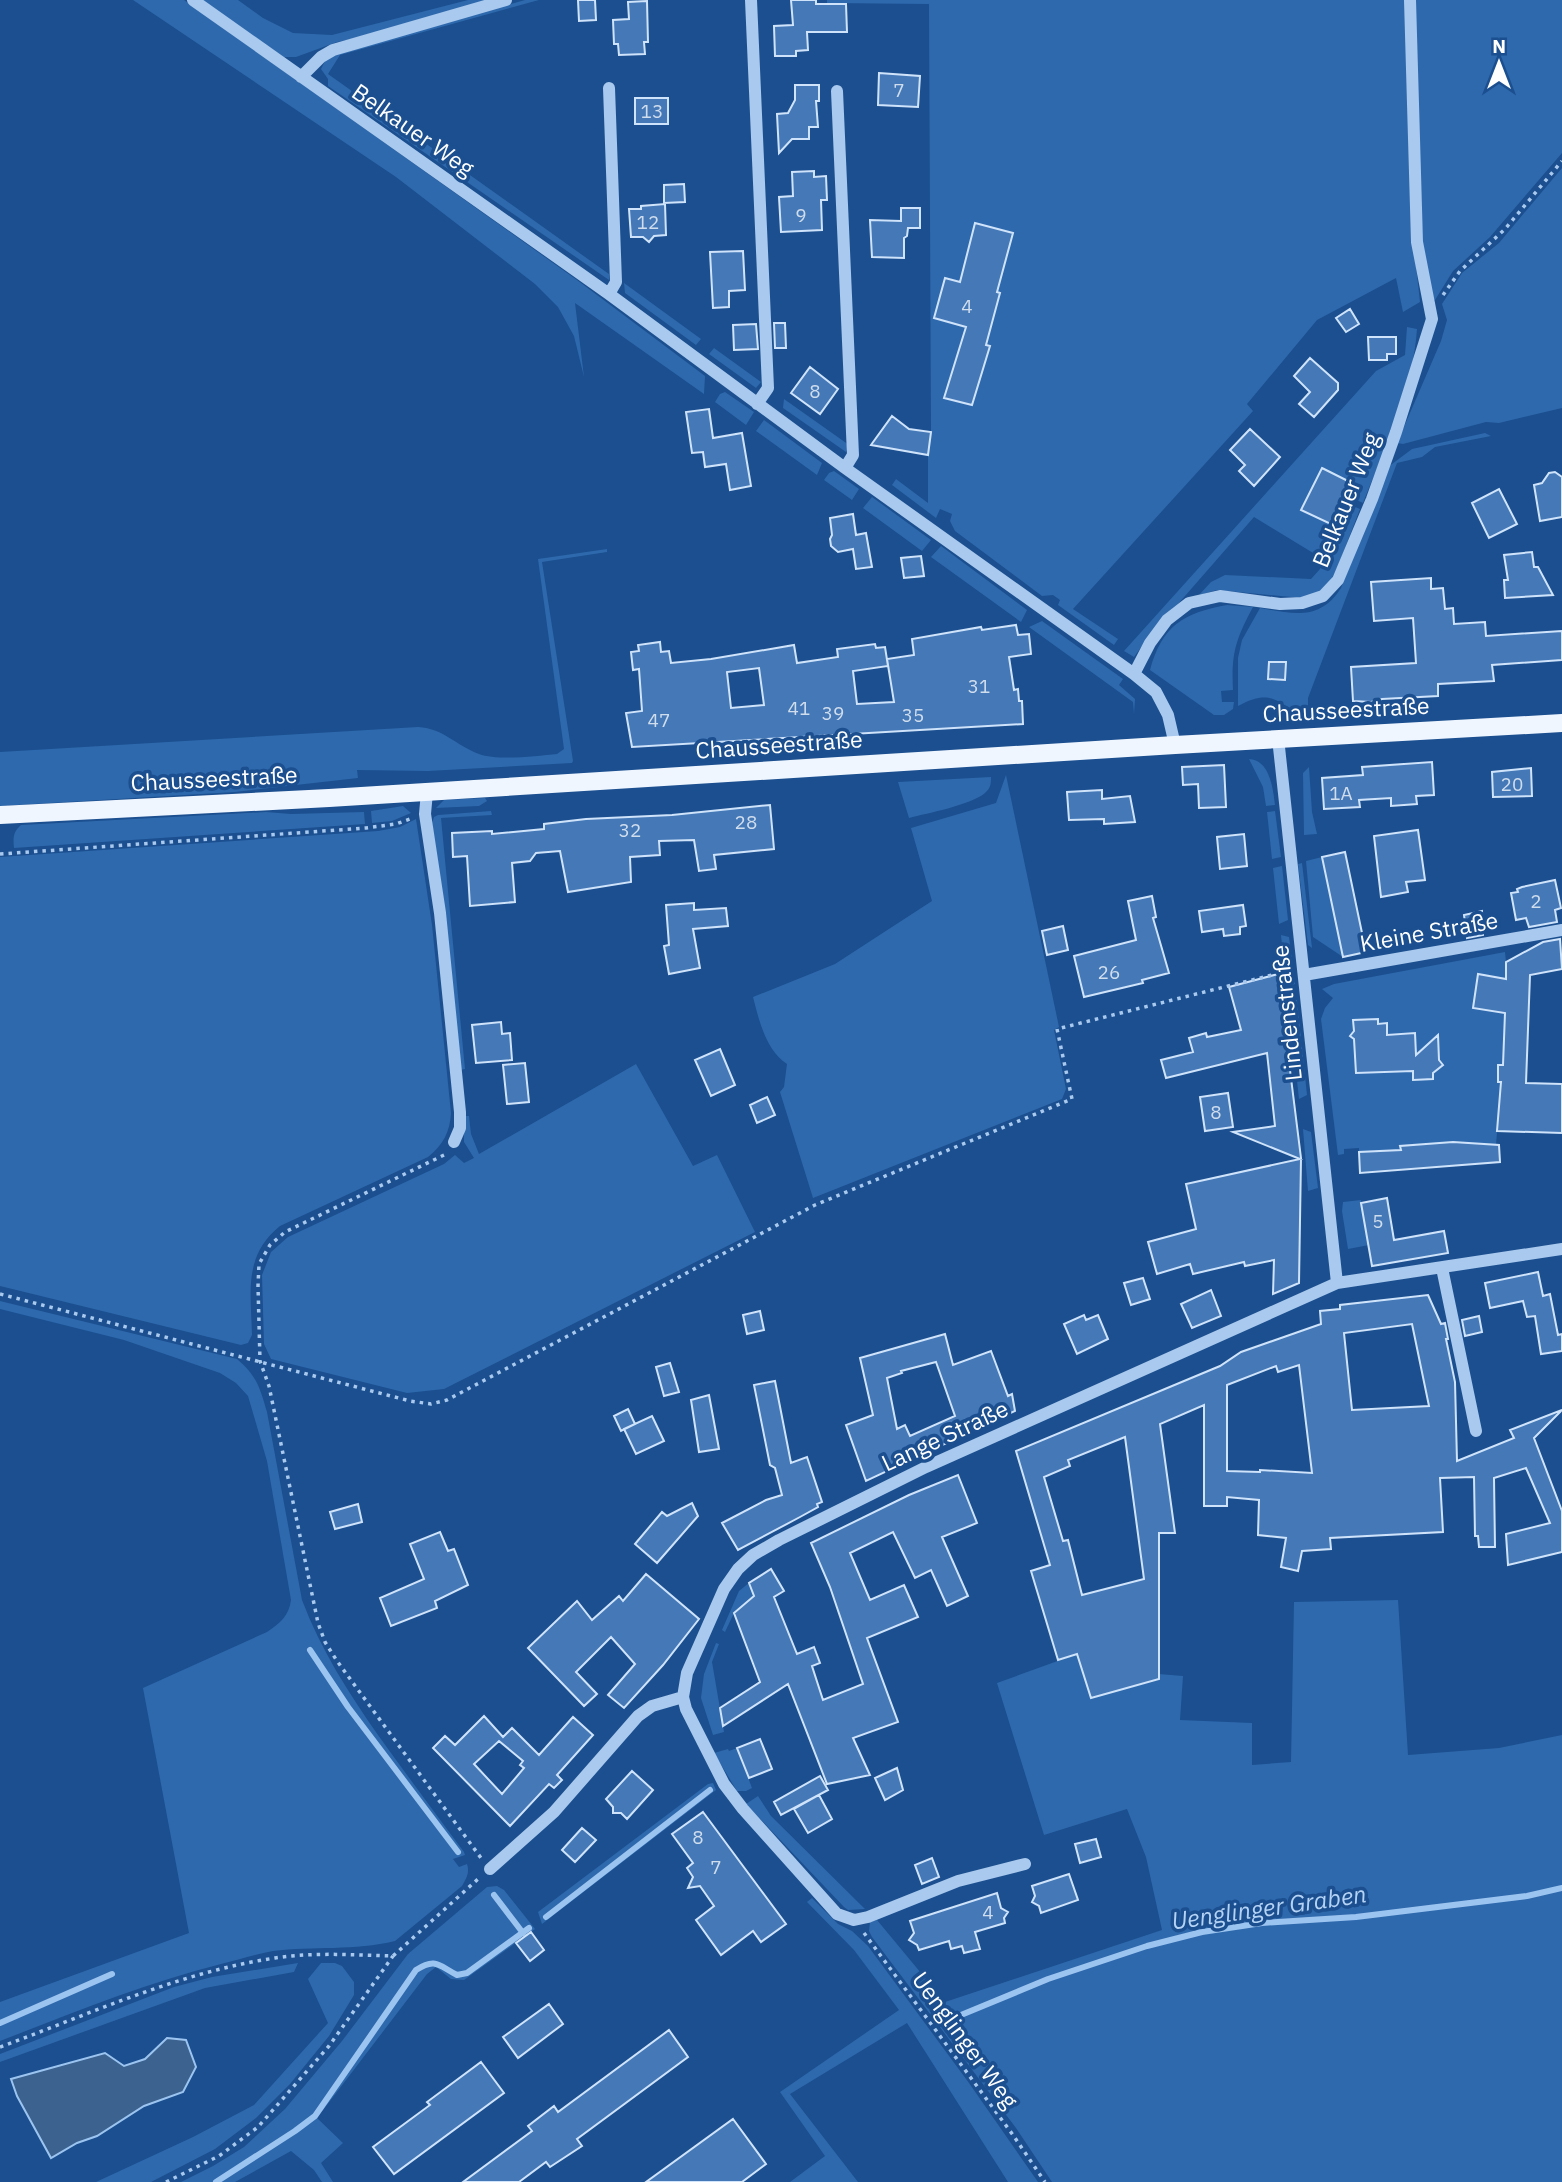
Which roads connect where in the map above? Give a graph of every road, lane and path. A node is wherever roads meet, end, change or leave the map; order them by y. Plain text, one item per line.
1 (193, 0) edge
2 (506, 0) edge
3 (1410, 0) edge
4 (751, 1) edge
5 (301, 77) junction
6 (609, 88) dead end
7 (837, 91) dead end
8 (1562, 161) edge
9 (609, 295) junction
10 (1432, 319) junction
11 (757, 404) junction
12 (845, 468) junction
13 (1134, 674) junction
14 (1562, 723) edge
15 (1278, 738) junction
16 (1175, 745) junction
17 (426, 792) junction
18 (425, 814) junction
19 (0, 815) edge
20 (0, 854) edge
21 (1562, 930) edge
22 (1303, 971) junction
23 (454, 1142) joint
24 (1562, 1249) edge
25 (1442, 1268) junction
26 (1338, 1283) junction
27 (0, 1294) edge
28 (260, 1361) junction
29 (1476, 1431) dead end
30 (683, 1697) junction
31 (1025, 1864) dead end
32 (489, 1869) junction
33 (855, 1920) junction
34 (393, 1956) junction
35 (0, 2047) edge
36 (166, 2182) edge
37 (1045, 2182) edge

1 - 5 street, Belkauer Weg
2 - 5 street
3 - 10 street
4 - 11 street
5 - 9 street, Belkauer Weg
6 - 9 street
7 - 12 street
8 - 10 path
9 - 11 street, Belkauer Weg
10 - 13 street, Belkauer Weg
11 - 12 street, Belkauer Weg
12 - 13 street, Belkauer Weg
13 - 16 street, Belkauer Weg
14 - 15 main road, Chausseestraße
15 - 16 main road, Chausseestraße
15 - 22 street, Lindenstraße
16 - 17 main road, Chausseestraße
17 - 18 street
17 - 19 main road, Chausseestraße
18 - 20 path
18 - 23 street
21 - 22 street, Kleine Straße
22 - 26 street, Lindenstraße
22 - 28 path
23 - 28 path
24 - 25 street, Lange Straße
25 - 26 street, Lange Straße
25 - 29 street
26 - 30 street, Lange Straße
27 - 28 path
28 - 32 path
30 - 32 street
30 - 33 street
31 - 33 street
32 - 34 path
33 - 37 path, Uenglinger Weg
34 - 35 path
34 - 36 path

